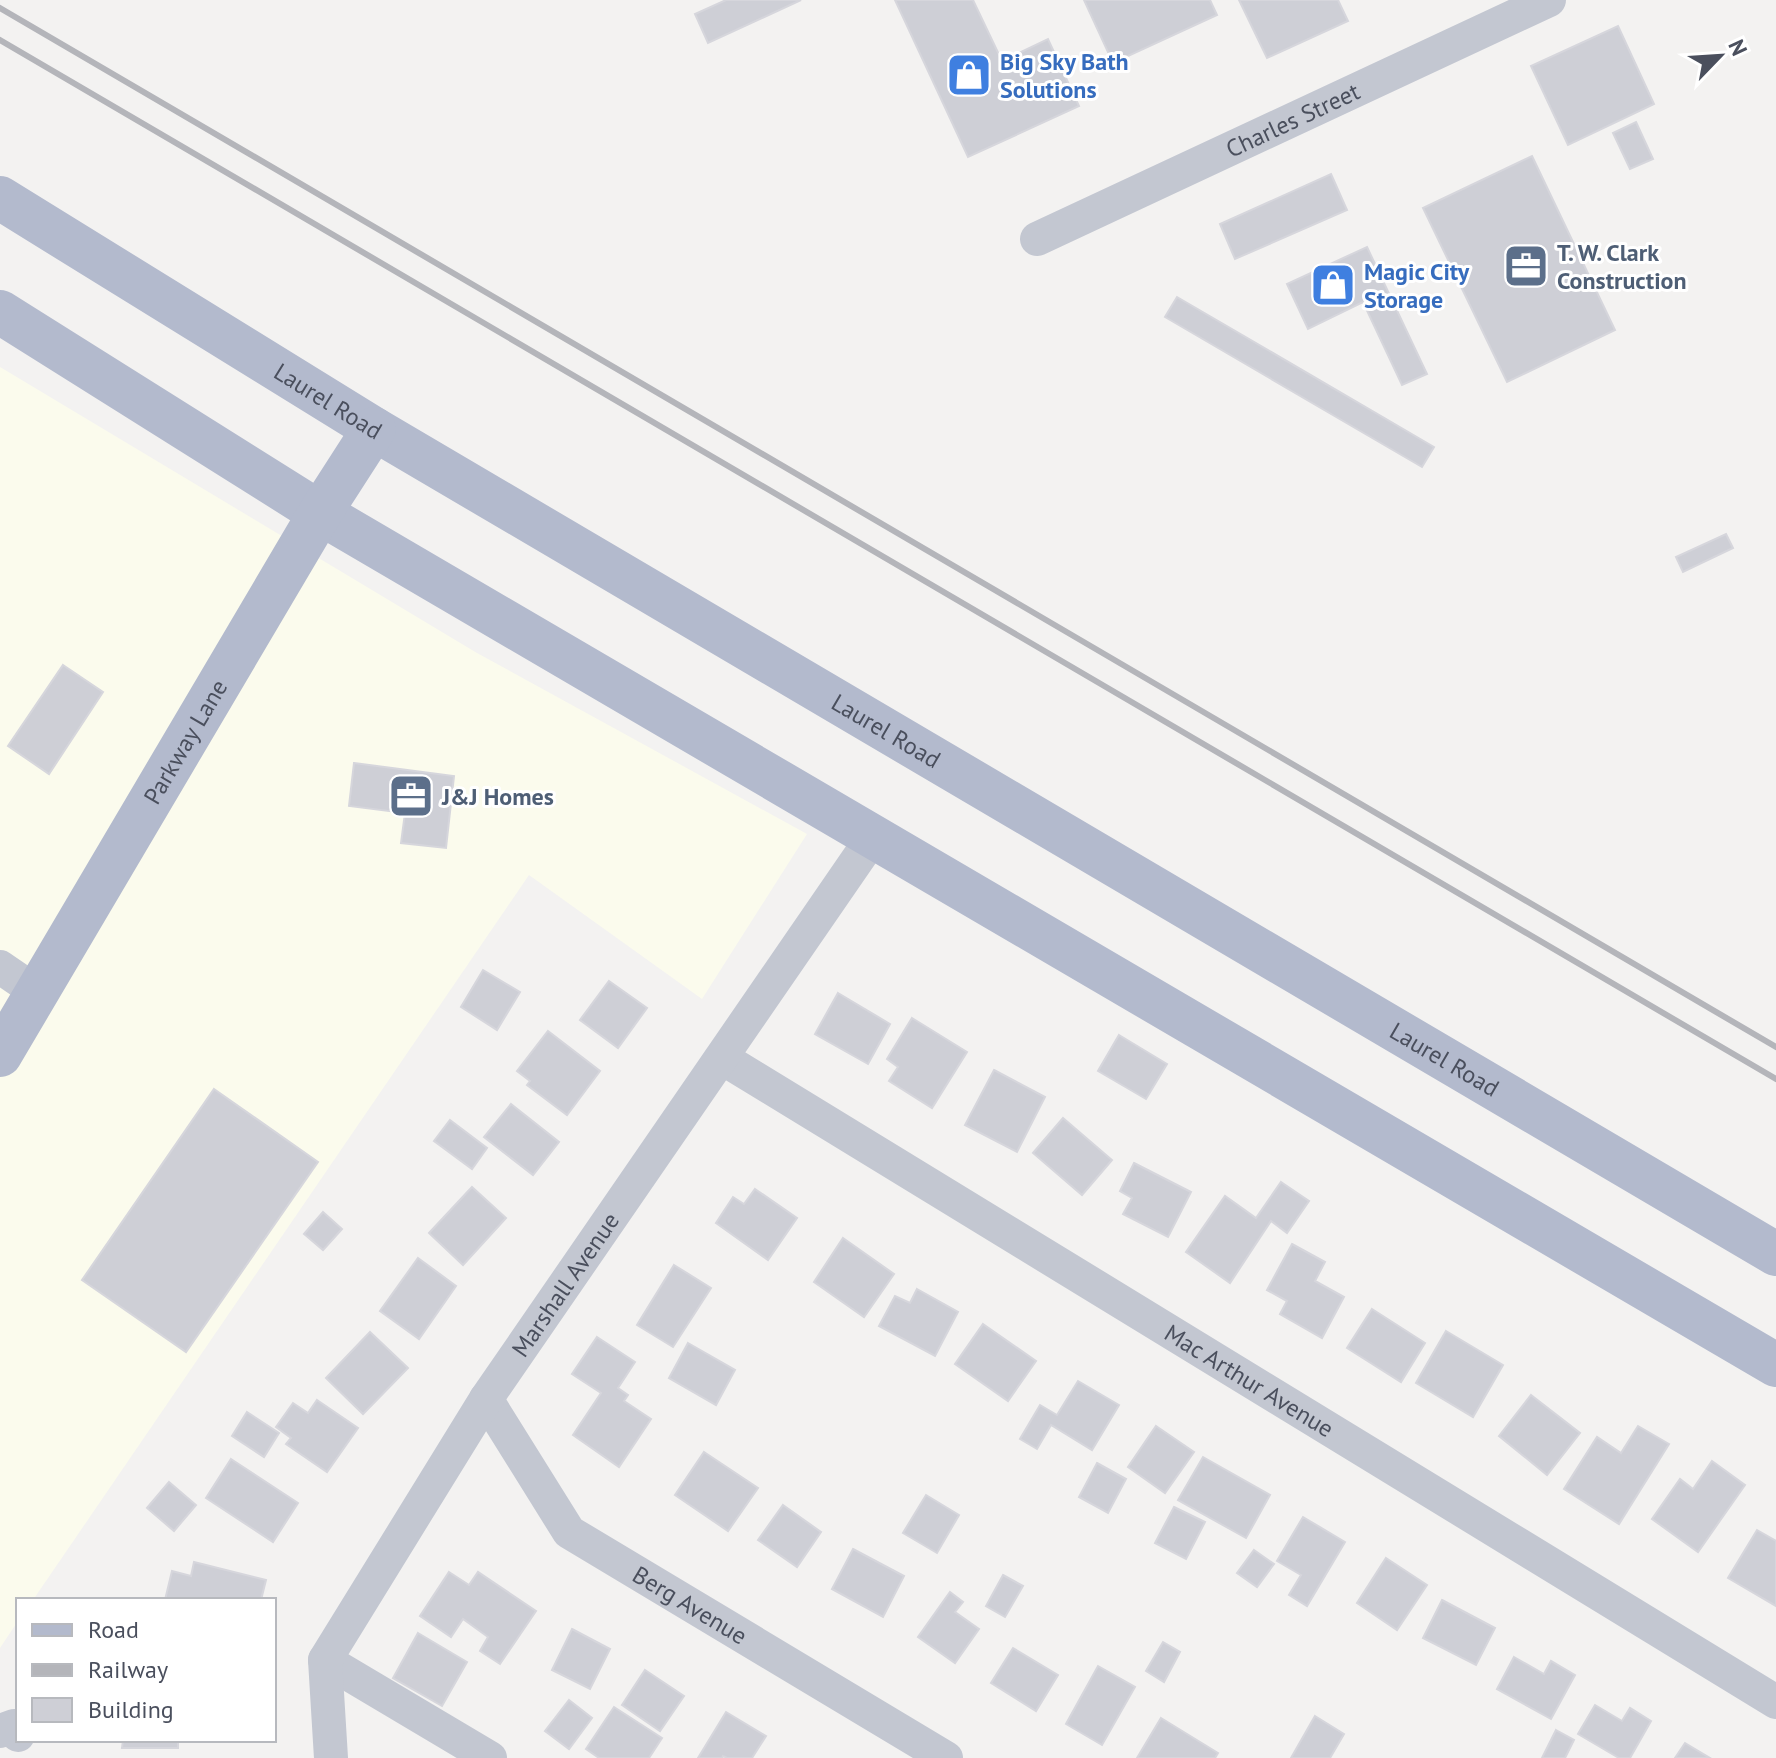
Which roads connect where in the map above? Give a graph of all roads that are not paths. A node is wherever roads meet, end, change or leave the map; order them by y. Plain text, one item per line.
1 (1549, 0) edge
2 (0, 198) edge
3 (1037, 239) dead end
4 (0, 312) edge
5 (374, 429) junction
6 (320, 513) junction
7 (873, 837) junction
8 (0, 967) edge
9 (38, 993) junction
10 (0, 1055) edge
11 (722, 1058) junction
12 (1776, 1254) edge
13 (1776, 1365) edge
14 (486, 1399) junction
15 (325, 1660) junction
16 (1776, 1702) edge
17 (0, 1731) edge
18 (16, 1731) edge
19 (331, 1758) edge
20 (490, 1758) edge
21 (946, 1758) edge

1 - 3 street, Charles Street
2 - 5 main road, Laurel Road
4 - 6 main road
5 - 6 main road, Parkway Lane
5 - 12 main road, Laurel Road
6 - 7 main road
6 - 9 main road, Parkway Lane
7 - 11 street, Marshall Avenue
7 - 13 main road
8 - 9 street
9 - 10 main road, Parkway Lane
11 - 14 street, Marshall Avenue
11 - 16 street, Mac Arthur Avenue
14 - 15 street, Marshall Avenue
14 - 21 street, Berg Avenue
15 - 19 street
15 - 20 street
17 - 18 street

